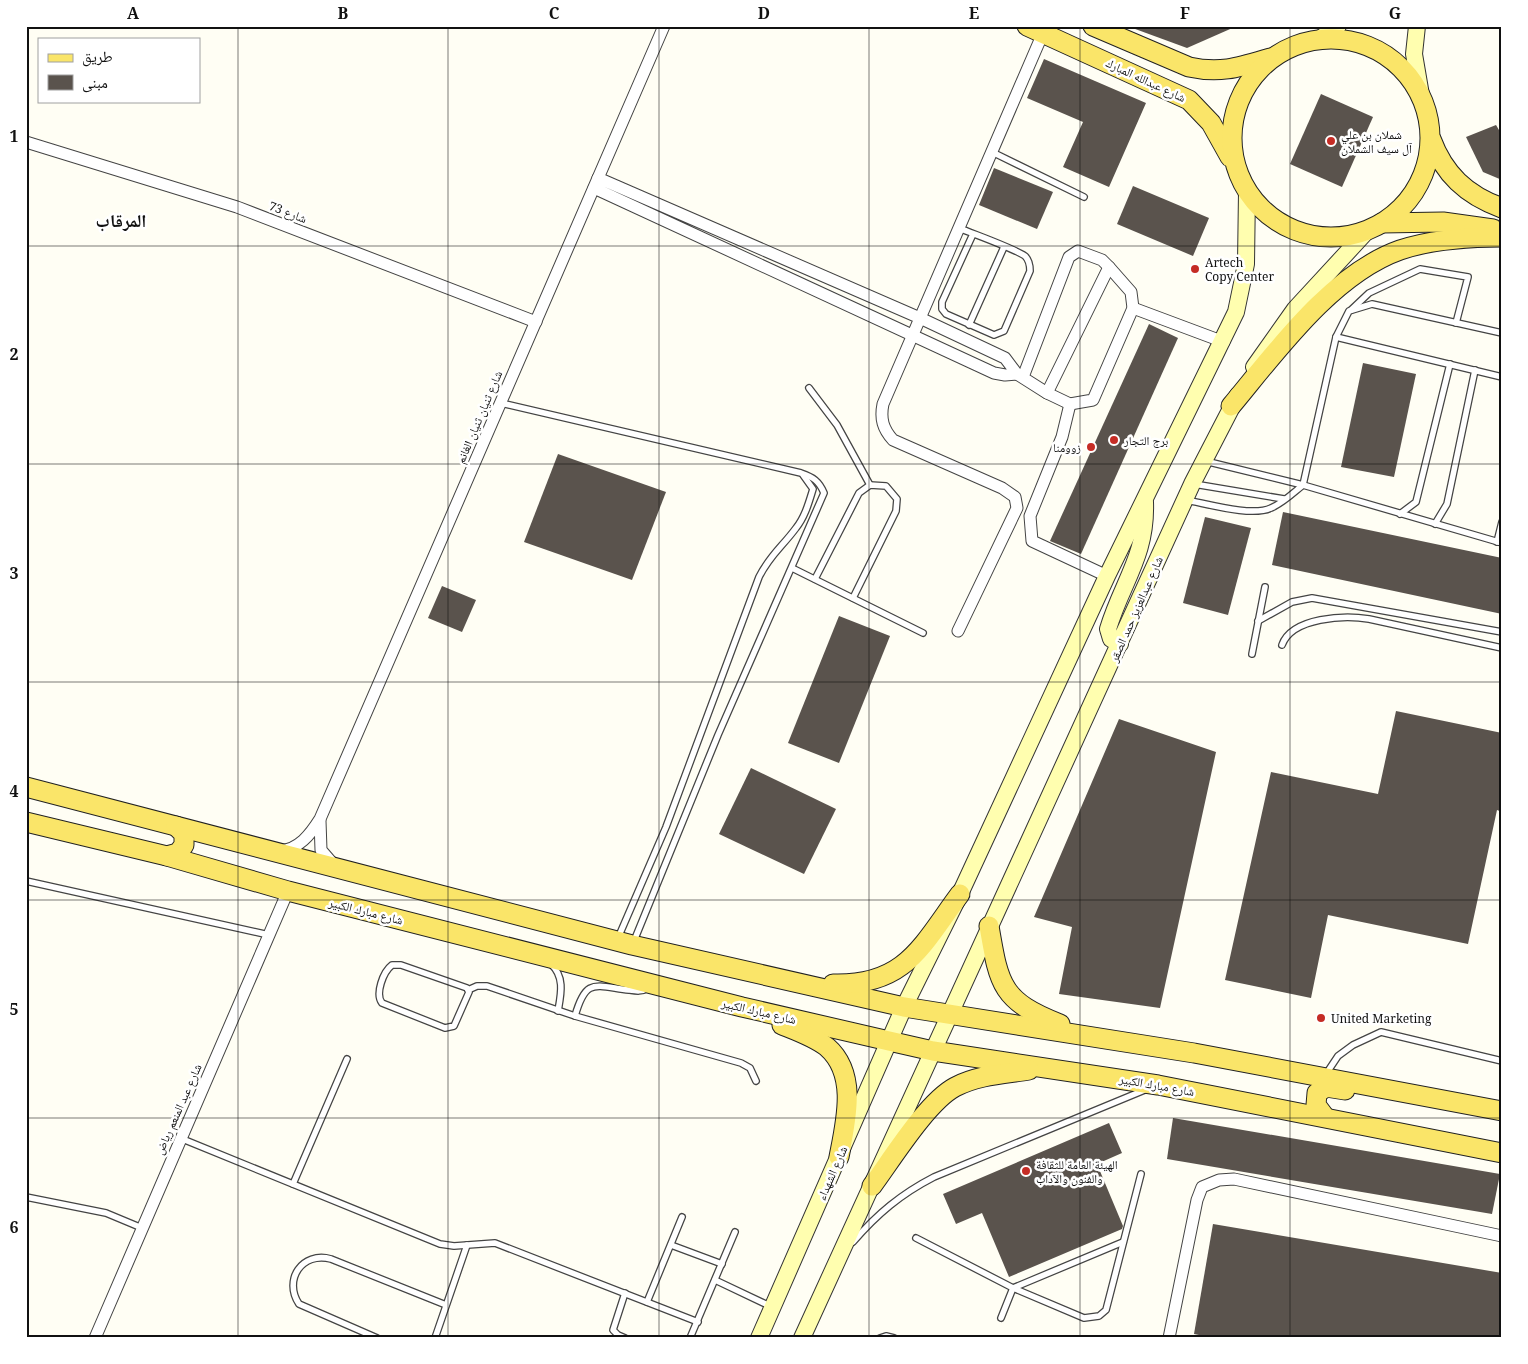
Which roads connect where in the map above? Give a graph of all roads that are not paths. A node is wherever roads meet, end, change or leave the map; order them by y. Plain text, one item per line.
1 (664, 26) edge
2 (1093, 26) edge
3 (1338, 26) edge
4 (1417, 26) edge
5 (1035, 30) edge
6 (1318, 40) junction
7 (1276, 56) junction
8 (1421, 94) junction
9 (1431, 138) junction
10 (26, 142) edge
11 (992, 152) junction
12 (1236, 167) junction
13 (596, 183) junction
14 (1247, 191) junction
15 (1084, 197) dead end
16 (1502, 208) edge
17 (1375, 227) junction
18 (959, 228) junction
19 (1502, 231) edge
20 (973, 234) junction
21 (1502, 237) edge
22 (1004, 248) junction
23 (1109, 267) junction
24 (1134, 308) junction
25 (1349, 311) junction
26 (920, 318) junction
27 (536, 322) junction
28 (1456, 323) junction
29 (969, 325) junction
30 (1502, 333) edge
31 (913, 335) junction
32 (1336, 337) junction
33 (1224, 342) junction
34 (1450, 364) junction
35 (1475, 370) junction
36 (1020, 375) junction
37 (1502, 377) edge
38 (809, 388) dead end
39 (1047, 393) junction
40 (500, 403) junction
41 (1070, 404) junction
42 (1231, 406) junction
43 (1204, 461) junction
44 (802, 473) junction
45 (1192, 484) junction
46 (870, 485) junction
47 (1303, 485) junction
48 (1145, 498) junction
49 (1284, 499) junction
50 (1185, 500) junction
51 (1400, 514) junction
52 (1502, 522) edge
53 (1435, 524) junction
54 (1499, 543) edge
55 (792, 568) junction
56 (1107, 576) junction
57 (815, 579) junction
58 (1264, 587) dead end
59 (853, 598) junction
60 (1258, 621) junction
61 (958, 631) dead end
62 (1502, 632) edge
63 (923, 633) dead end
64 (1120, 644) junction
65 (1282, 644) dead end
66 (1502, 648) edge
67 (1252, 654) dead end
68 (26, 787) edge
69 (320, 819) junction
70 (26, 822) edge
71 (176, 826) junction
72 (222, 837) junction
73 (275, 851) junction
74 (167, 856) junction
75 (336, 867) junction
76 (215, 870) junction
77 (26, 881) edge
78 (288, 891) junction
79 (960, 894) junction
80 (989, 926) junction
81 (269, 935) junction
82 (624, 943) junction
83 (536, 955) junction
84 (796, 982) junction
85 (652, 984) junction
86 (468, 990) junction
87 (742, 1007) junction
88 (904, 1007) junction
89 (558, 1010) junction
90 (576, 1016) junction
91 (949, 1016) junction
92 (1089, 1036) junction
93 (889, 1041) junction
94 (933, 1050) junction
95 (347, 1060) dead end
96 (1502, 1061) edge
97 (1045, 1067) junction
98 (1324, 1076) junction
99 (756, 1082) dead end
100 (1158, 1085) junction
101 (1440, 1100) junction
102 (1502, 1112) edge
103 (1325, 1117) junction
104 (180, 1138) junction
105 (1502, 1153) edge
106 (839, 1157) junction
107 (1141, 1174) dead end
108 (293, 1184) junction
109 (872, 1186) junction
110 (26, 1197) edge
111 (682, 1217) dead end
112 (142, 1228) junction
113 (735, 1232) dead end
114 (1502, 1236) edge
115 (916, 1238) dead end
116 (1124, 1242) junction
117 (467, 1245) junction
118 (671, 1245) junction
119 (837, 1261) junction
120 (722, 1264) junction
121 (715, 1280) junction
122 (1013, 1288) junction
123 (625, 1294) junction
124 (647, 1302) junction
125 (446, 1305) junction
126 (772, 1307) junction
127 (1001, 1318) dead end
128 (698, 1322) junction
129 (95, 1338) edge
130 (377, 1338) edge
131 (435, 1338) edge
132 (625, 1338) edge
133 (690, 1338) edge
134 (759, 1338) edge
135 (802, 1338) edge
136 (880, 1338) edge
137 (894, 1338) edge
138 (1169, 1338) edge

1 - 13 street, شارع ثنيان ثنيان الغانم
2 - 7 main road
3 - 6 main road
4 - 8 main road
5 - 11 street
5 - 12 main road, شارع عبدالله المبارك
6 - 7 main road
6 - 8 main road
7 - 12 main road
8 - 9 main road
9 - 16 main road
9 - 17 main road
10 - 27 street, شارع 73
11 - 15 lane
11 - 18 street
12 - 14 main road
13 - 26 street
13 - 27 street, شارع ثنيان ثنيان الغانم
13 - 31 street
14 - 17 main road
14 - 33 main road
17 - 19 main road
17 - 42 main road, شارع عبدالعزيز حمد الصقر
18 - 20 lane
18 - 26 street
20 - 22 lane
20 - 29 lane
21 - 42 main road
22 - 29 lane
22 - 29 lane
23 - 24 street
23 - 36 street
23 - 39 street
24 - 33 street
24 - 41 street
25 - 28 lane
25 - 28 lane
25 - 32 lane
26 - 31 street
26 - 36 street
27 - 40 street, شارع ثنيان ثنيان الغانم
28 - 30 lane
31 - 36 street
31 - 61 street
32 - 34 lane
32 - 47 lane
33 - 48 main road
34 - 35 lane
34 - 51 lane
35 - 37 lane
35 - 53 lane
36 - 39 street
38 - 46 lane
39 - 41 street
40 - 44 lane
40 - 69 street, شارع ثنيان ثنيان الغانم
41 - 56 street
42 - 43 main road, شارع عبدالعزيز حمد الصقر
43 - 45 main road, شارع عبدالعزيز حمد الصقر
43 - 47 lane
44 - 55 lane
44 - 82 lane
45 - 49 lane
45 - 50 main road, شارع عبدالعزيز حمد الصقر
46 - 57 lane
46 - 59 lane
47 - 49 lane
47 - 51 lane
48 - 56 main road
48 - 64 main road
49 - 50 lane
50 - 64 main road, شارع عبدالعزيز حمد الصقر
51 - 53 lane
52 - 54 lane
53 - 54 lane
55 - 57 lane
55 - 82 lane
56 - 79 main road
57 - 59 lane
58 - 60 lane
59 - 63 lane
60 - 62 lane
60 - 67 lane
64 - 80 main road, شارع عبدالعزيز حمد الصقر
65 - 66 lane
68 - 71 main road
69 - 73 street
69 - 75 street
70 - 74 main road, شارع مبارك الكبير
71 - 72 main road
71 - 74 main road
72 - 73 main road
72 - 76 main road
73 - 75 main road
74 - 76 main road, شارع مبارك الكبير
75 - 82 main road
76 - 78 main road, شارع مبارك الكبير
77 - 81 lane
78 - 81 street, شارع عبد المنعم رياض
78 - 83 main road, شارع مبارك الكبير
79 - 84 main road
79 - 88 main road
80 - 91 main road, شارع عبدالعزيز حمد الصقر
80 - 92 main road
81 - 104 street, شارع عبد المنعم رياض
82 - 84 main road
83 - 85 main road, شارع مبارك الكبير
83 - 89 lane
84 - 88 main road
85 - 87 main road, شارع مبارك الكبير
85 - 90 lane
86 - 86 lane
86 - 89 lane
87 - 93 main road, شارع مبارك الكبير
87 - 106 main road
88 - 91 main road
88 - 93 main road, شارع الشهداء
89 - 90 lane
90 - 99 lane
91 - 92 main road
91 - 94 main road
92 - 98 main road
93 - 94 main road, شارع مبارك الكبير
93 - 106 main road, شارع الشهداء
94 - 97 main road, شارع مبارك الكبير
94 - 109 main road
95 - 108 lane
96 - 98 lane
97 - 100 main road, شارع مبارك الكبير
97 - 109 main road
98 - 101 main road
100 - 103 main road, شارع مبارك الكبير
100 - 119 lane
101 - 102 main road
101 - 103 main road
103 - 105 main road, شارع مبارك الكبير
104 - 108 lane
104 - 112 street, شارع عبد المنعم رياض
106 - 126 main road, شارع الشهداء
107 - 116 lane
108 - 117 lane
109 - 119 main road
110 - 112 lane
111 - 118 lane
112 - 129 street, شارع عبد المنعم رياض
113 - 120 lane
114 - 138 street
115 - 122 lane
116 - 122 lane
116 - 122 lane
117 - 123 lane
117 - 125 lane
118 - 120 lane
118 - 124 lane
119 - 135 main road
120 - 121 lane
121 - 126 lane
121 - 128 lane
122 - 127 lane
123 - 124 lane
123 - 132 lane
124 - 128 lane
125 - 130 lane
125 - 131 lane
126 - 134 main road, شارع الشهداء
128 - 133 lane
136 - 137 lane

